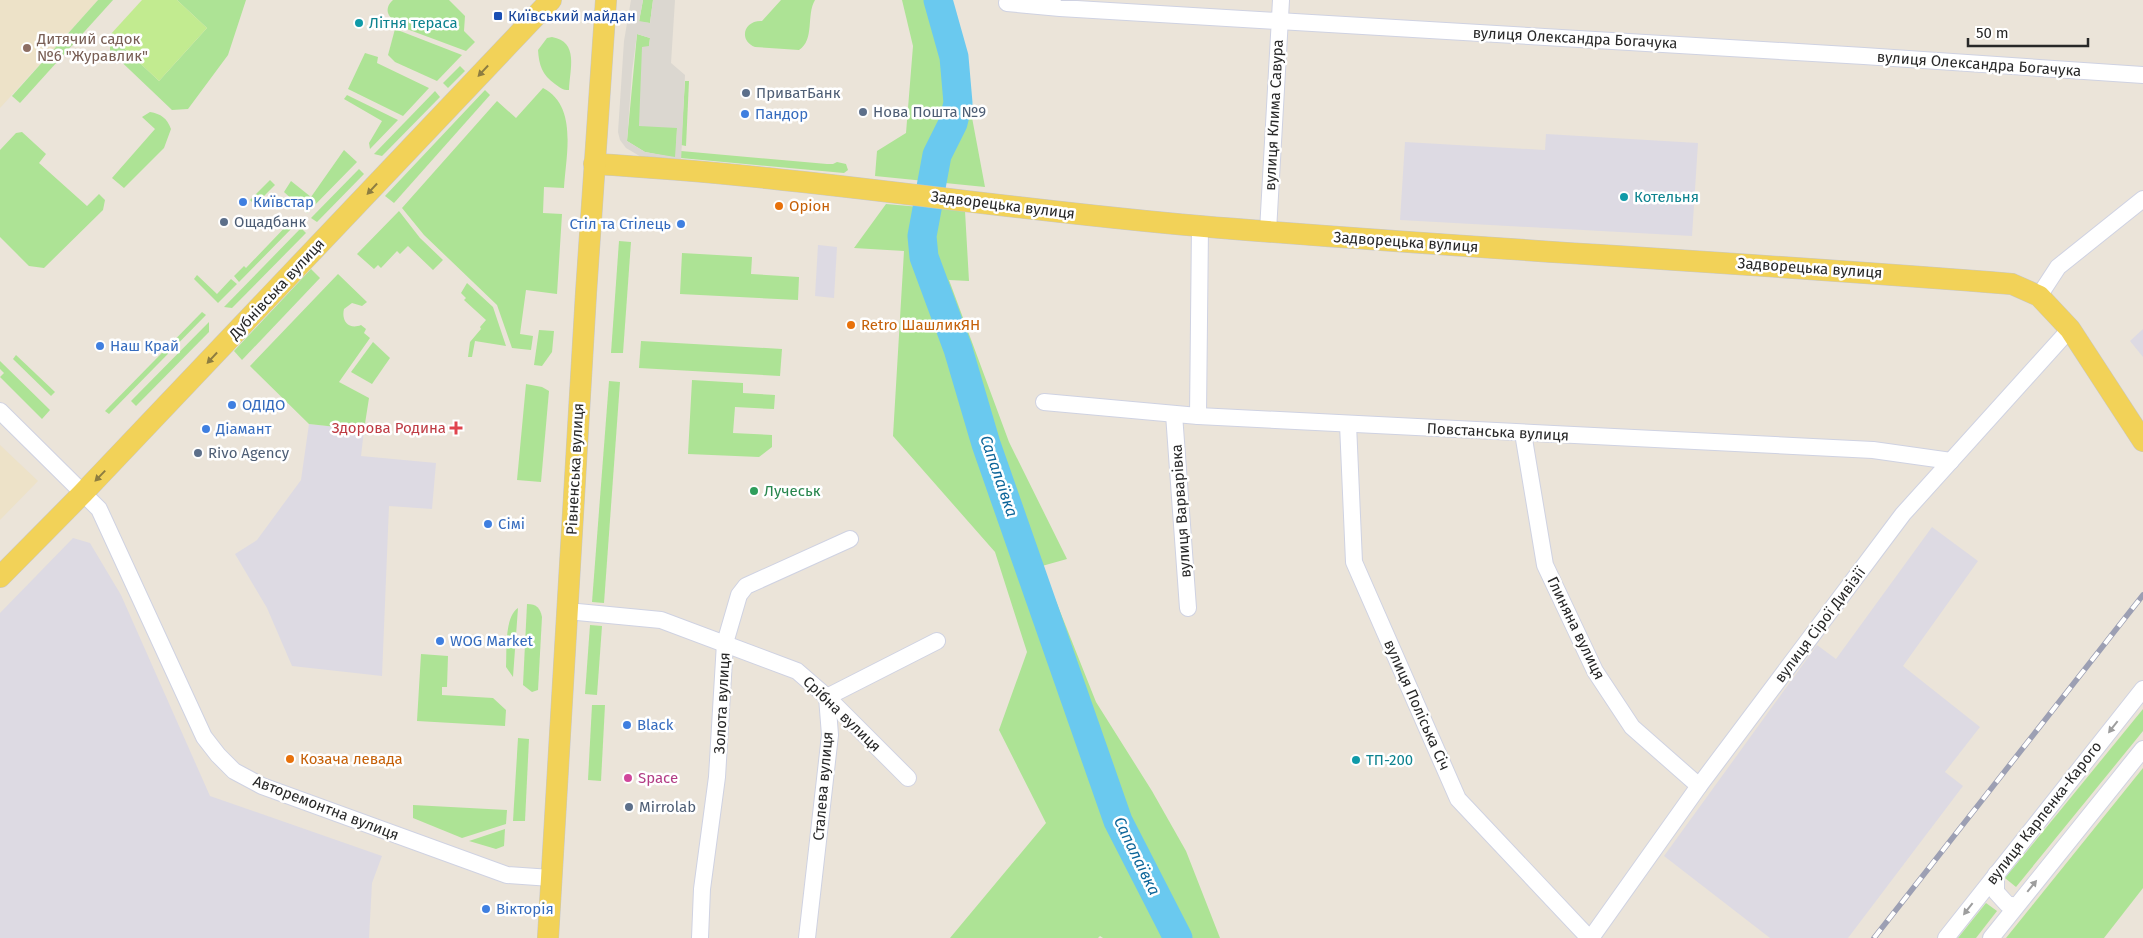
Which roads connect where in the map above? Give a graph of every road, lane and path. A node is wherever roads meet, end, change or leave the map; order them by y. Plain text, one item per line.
1 (552, 0) edge
2 (606, 0) edge
3 (1281, 0) edge
4 (1007, 3) dead end
5 (1280, 20) junction
6 (2143, 75) edge
7 (594, 164) junction
8 (2143, 199) edge
9 (1200, 226) junction
10 (1268, 231) junction
11 (2039, 296) junction
12 (2070, 329) junction
13 (1044, 402) dead end
14 (0, 411) edge
15 (1174, 414) junction
16 (1198, 416) junction
17 (1348, 424) junction
18 (1523, 433) junction
19 (2143, 441) edge
20 (1951, 461) junction
21 (83, 493) junction
22 (850, 539) dead end
23 (0, 577) edge
24 (1188, 608) dead end
25 (567, 611) junction
26 (937, 641) dead end
27 (725, 644) junction
28 (2143, 689) edge
29 (827, 697) junction
30 (2143, 749) edge
31 (908, 778) dead end
32 (1699, 786) junction
33 (1996, 874) junction
34 (551, 878) junction
35 (2016, 906) junction
36 (548, 938) edge
37 (700, 938) edge
38 (807, 938) edge
39 (1590, 938) edge
40 (1946, 938) edge
41 (1991, 938) edge

1 -> 21 main road, Дубнівська вулиця
2 - 7 main road, Рівненська вулиця
3 - 5 street, вулиця Клима Савура
4 - 5 street, вулиця Олександра Богачука
5 - 6 street, вулиця Олександра Богачука
5 - 10 street, вулиця Клима Савура
7 - 9 main road, Задворецька вулиця
7 - 25 main road, Рівненська вулиця
8 - 11 street
9 - 10 main road, Задворецька вулиця
9 - 16 street
10 - 11 main road, Задворецька вулиця
11 - 12 main road, Задворецька вулиця
12 - 19 main road, Задворецька вулиця
12 - 20 street, вулиця Сірої Дивізії
13 - 15 street, Повстанська вулиця
14 - 21 street, Авторемонтна вулиця
15 - 16 street, Повстанська вулиця
15 - 24 street, вулиця Варварівка
16 - 17 street, Повстанська вулиця
17 - 18 street, Повстанська вулиця
17 - 39 street, вулиця Поліська Січ
18 - 20 street, Повстанська вулиця
18 - 32 street, Глиняна вулиця
20 - 32 street, вулиця Сірої Дивізії
21 - 23 main road, Дубнівська вулиця
21 - 34 street, Авторемонтна вулиця
22 - 27 street, Золота вулиця
25 - 27 street, Срібна вулиця
25 - 34 main road, Рівненська вулиця
26 - 29 street
27 - 29 street, Срібна вулиця
27 - 37 street, Золота вулиця
28 -> 33 street, вулиця Карпенка-Карого
29 - 31 street, Срібна вулиця
29 - 38 street, Сталева вулиця
35 -> 30 street
32 - 39 street, вулиця Сірої Дивізії
33 - 35 street
33 -> 40 street, вулиця Карпенка-Карого
34 - 36 main road, Рівненська вулиця
35 - 41 street

